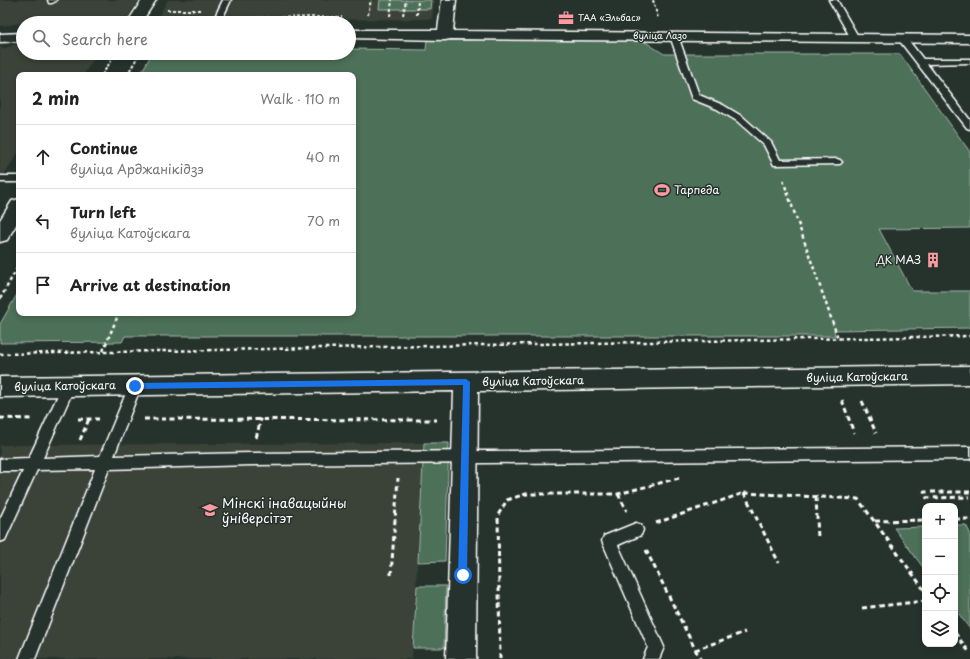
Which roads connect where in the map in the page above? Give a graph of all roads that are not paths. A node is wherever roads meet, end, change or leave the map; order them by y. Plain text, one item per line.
1 (227, 0) edge
2 (449, 0) edge
3 (832, 0) edge
4 (145, 5) edge
5 (138, 16) edge
6 (220, 16) edge
7 (356, 34) edge
8 (445, 36) junction
9 (674, 36) junction
10 (16, 38) edge
11 (855, 38) junction
12 (902, 38) junction
13 (970, 39) edge
14 (1, 40) edge
15 (970, 61) edge
16 (921, 62) junction
17 (970, 126) edge
18 (838, 162) dead end
19 (0, 179) edge
20 (16, 179) edge
21 (16, 210) edge
22 (0, 235) edge
23 (970, 375) edge
24 (466, 382) junction
25 (69, 386) junction
26 (135, 386) junction
27 (0, 387) edge
28 (970, 453) edge
29 (465, 457) junction
30 (104, 463) junction
31 (32, 465) junction
32 (0, 466) edge
33 (636, 530) road end
34 (0, 535) edge
35 (26, 659) edge
36 (461, 659) edge
37 (651, 659) edge

1 - 6 lane
2 - 8 street
3 - 11 lane
4 - 5 street
7 - 8 street, вуліца Лазо
8 - 9 street, вуліца Лазо
9 - 11 street, вуліца Лазо
9 - 18 lane
10 - 14 street
11 - 12 street, вуліца Лазо
12 - 13 street, вуліца Лазо
12 - 16 lane
15 - 16 lane
16 - 17 lane
19 - 20 lane
21 - 22 street
23 - 24 street, вуліца Катоўскага
24 - 26 street, вуліца Катоўскага
24 - 29 street
25 - 26 street, вуліца Катоўскага
25 - 27 street, вуліца Катоўскага
25 - 31 lane
26 - 30 lane
28 - 29 lane
29 - 30 lane
29 - 36 street
30 - 31 lane
30 - 35 lane
31 - 32 lane
31 - 34 lane
33 - 37 lane

